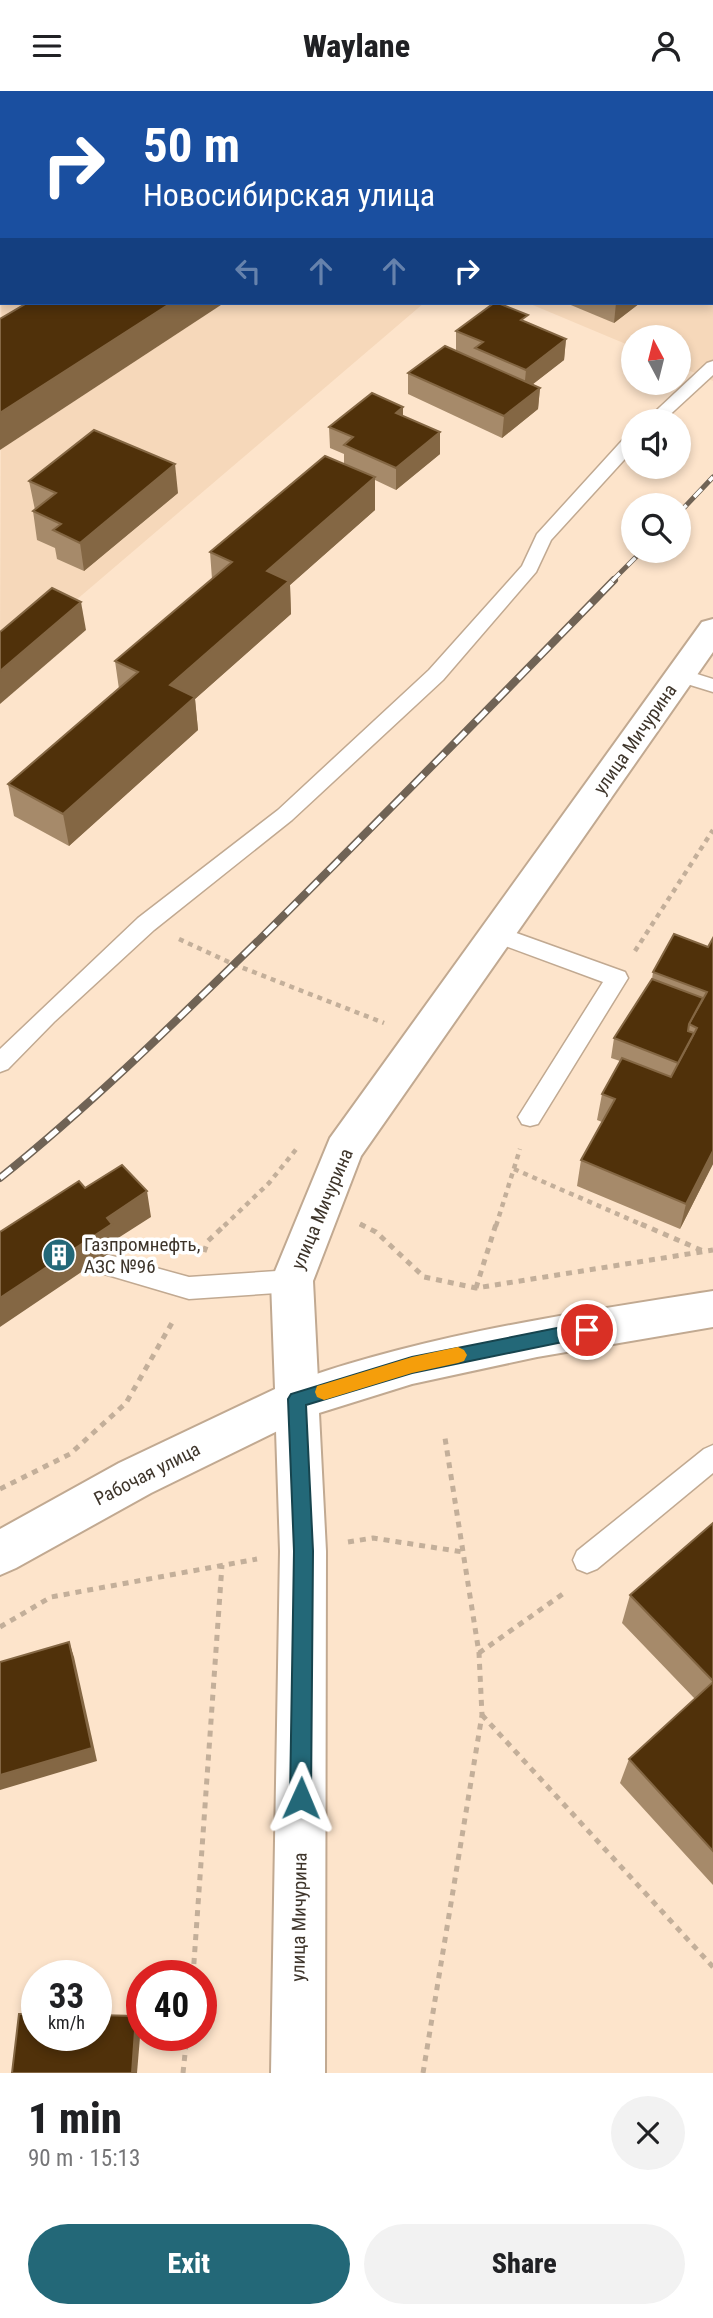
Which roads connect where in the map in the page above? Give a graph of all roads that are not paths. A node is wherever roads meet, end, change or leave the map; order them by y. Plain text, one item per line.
1 (713, 366) edge
2 (666, 409) edge
3 (621, 453) edge
4 (713, 629) edge
5 (697, 680) edge
6 (497, 934) junction
7 (0, 1063) edge
8 (530, 1117) road end
9 (42, 1265) edge
10 (292, 1281) junction
11 (713, 1309) edge
12 (297, 1399) junction
13 (713, 1457) edge
14 (0, 1553) edge
15 (587, 1560) road end
16 (298, 2073) edge

1 - 2 lane
3 - 7 lane
4 - 5 main road, улица Мичурина
5 - 6 main road, улица Мичурина
6 - 8 lane
6 - 10 main road, улица Мичурина
9 - 10 lane
10 - 12 main road, улица Мичурина
11 - 12 main road, Рабочая улица
12 - 14 main road, Рабочая улица
12 - 16 main road, улица Мичурина
13 - 15 lane

